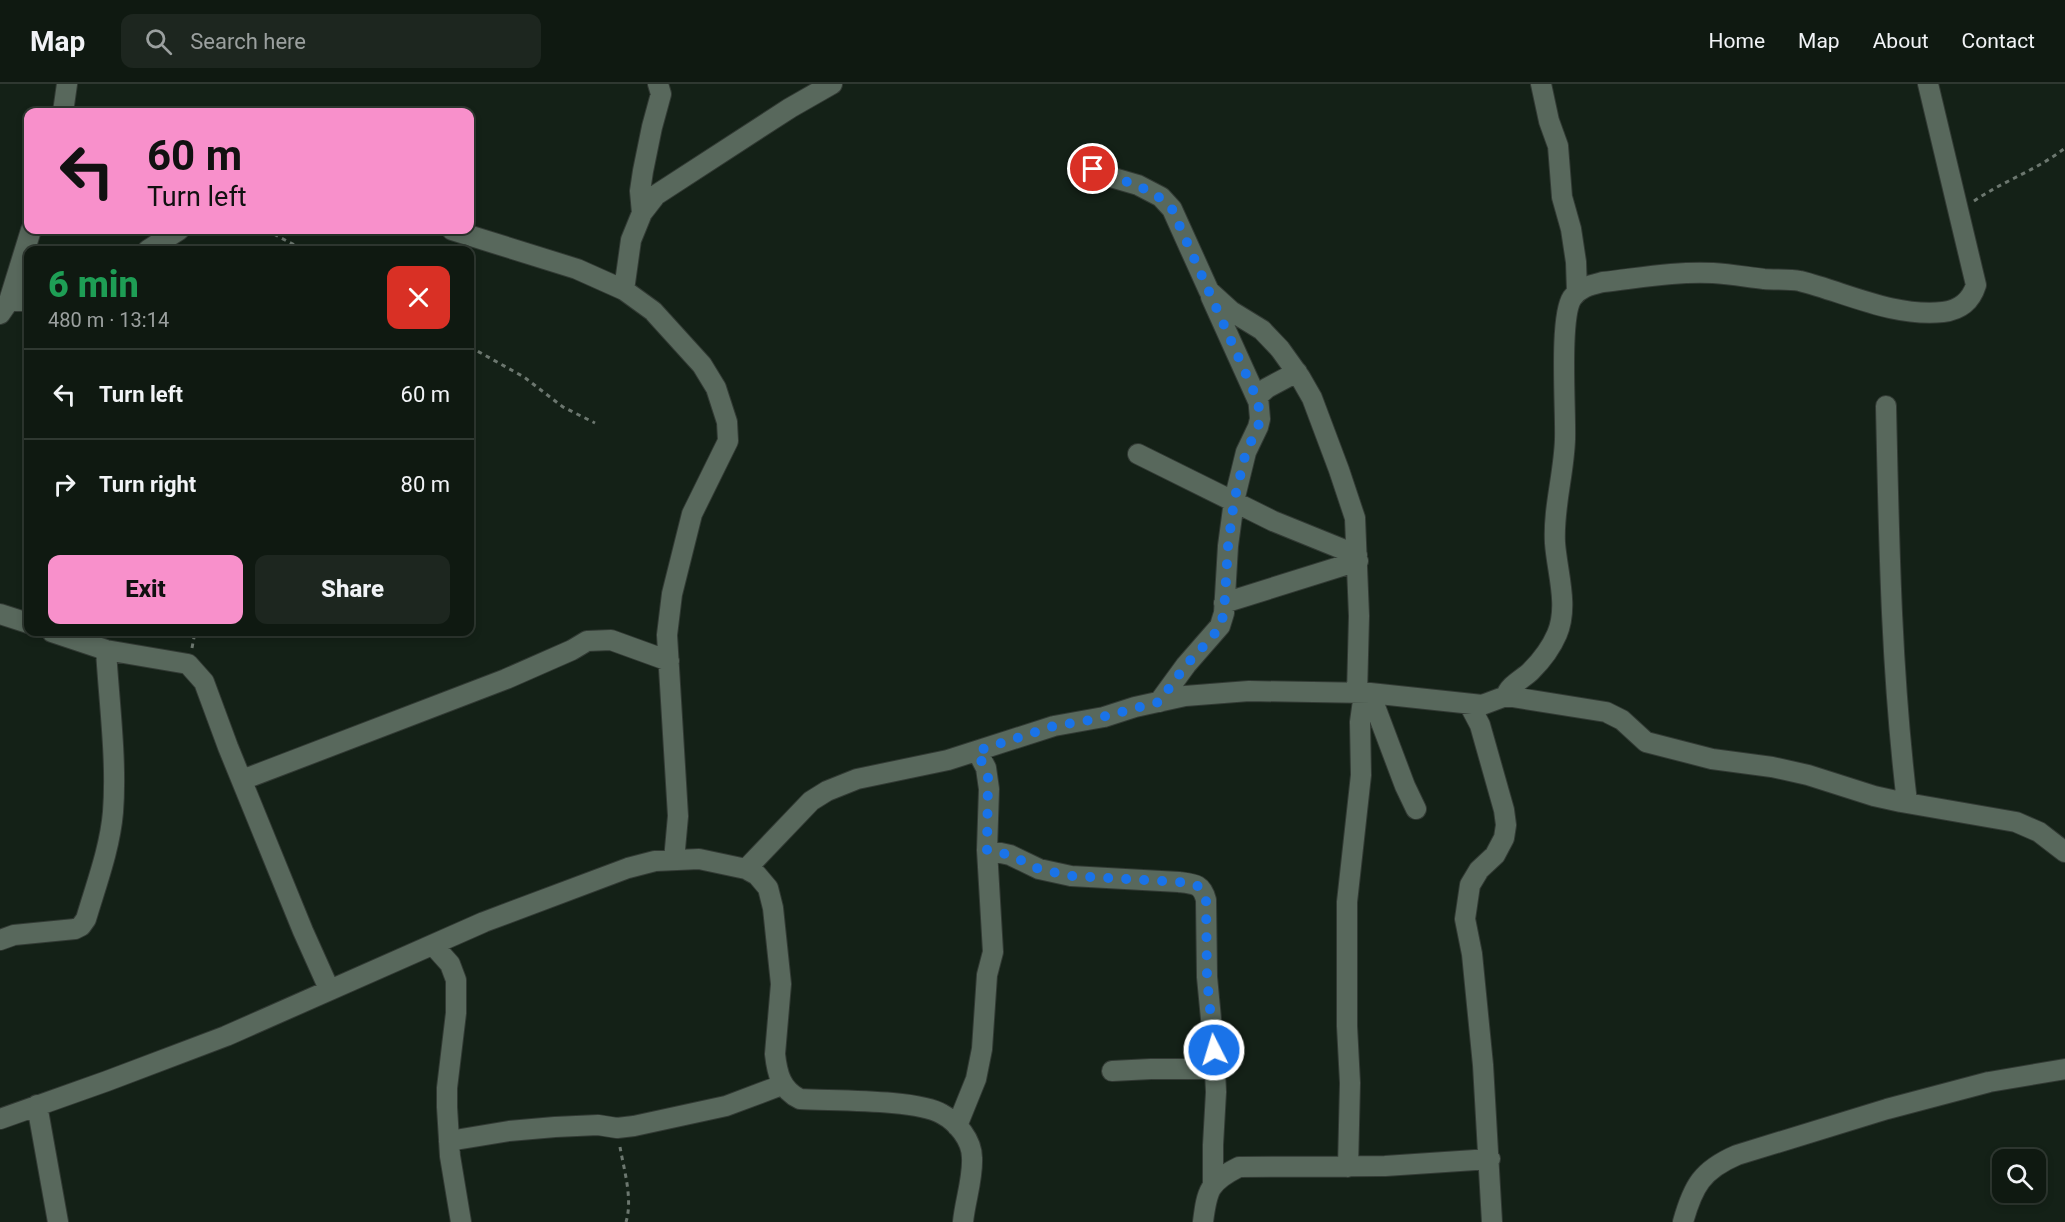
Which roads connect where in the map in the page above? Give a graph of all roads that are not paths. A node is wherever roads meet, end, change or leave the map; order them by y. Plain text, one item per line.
1 (67, 84) edge
2 (658, 84) edge
3 (832, 84) edge
4 (1541, 84) edge
5 (1928, 84) edge
6 (64, 108) edge
7 (1082, 160) dead end
8 (642, 213) junction
9 (173, 234) edge
10 (465, 234) edge
11 (153, 246) edge
12 (24, 250) edge
13 (624, 290) junction
14 (1209, 290) junction
15 (1577, 292) junction
16 (24, 302) edge
17 (4, 307) edge
18 (1297, 372) junction
19 (1258, 401) junction
20 (1886, 406) dead end
21 (1138, 454) dead end
22 (1234, 501) junction
23 (1358, 558) junction
24 (1224, 603) junction
25 (0, 614) edge
26 (24, 622) edge
27 (64, 636) edge
28 (106, 650) junction
29 (669, 661) junction
30 (1364, 693) junction
31 (1506, 696) junction
32 (1159, 702) junction
33 (1469, 704) junction
34 (977, 751) junction
35 (243, 780) junction
36 (1907, 802) junction
37 (1416, 809) dead end
38 (987, 850) junction
39 (2065, 852) edge
40 (674, 860) junction
41 (746, 869) junction
42 (0, 940) edge
43 (434, 945) junction
44 (329, 989) junction
45 (1215, 1069) junction
46 (2065, 1069) edge
47 (1112, 1071) dead end
48 (782, 1085) junction
49 (37, 1105) junction
50 (0, 1119) edge
51 (957, 1125) junction
52 (449, 1142) junction
53 (1490, 1159) junction
54 (1348, 1167) junction
55 (1214, 1185) junction
56 (58, 1222) edge
57 (460, 1222) edge
58 (963, 1222) edge
59 (1203, 1222) edge
60 (1492, 1222) edge
61 (1683, 1222) edge

1 - 6 street
2 - 8 street
3 - 8 street
4 - 15 street
5 - 15 street
7 - 14 street
8 - 13 street
9 - 11 street
10 - 13 street
12 - 17 street
13 - 29 street
14 - 18 street
14 - 19 street
15 - 31 street
16 - 17 street
18 - 19 street
18 - 23 street
19 - 22 street
20 - 36 street
21 - 22 street
22 - 23 street
22 - 24 street
23 - 24 street
23 - 30 street
24 - 32 street
25 - 26 street
27 - 28 street
28 - 35 street
28 - 42 street
29 - 35 street
29 - 40 street
30 - 32 street
30 - 33 street
30 - 37 street
30 - 54 street
31 - 33 street
31 - 36 street
32 - 34 street
33 - 53 street
34 - 38 street
34 - 41 street
35 - 44 street
36 - 39 street
38 - 45 street
38 - 51 street
40 - 41 street
40 - 43 street
41 - 48 street
43 - 44 street
43 - 52 street
44 - 49 street
45 - 47 street
45 - 55 street
46 - 61 street
48 - 51 street
48 - 52 street
49 - 50 street
49 - 56 street
51 - 58 street
52 - 57 street
53 - 54 street
53 - 60 street
54 - 55 street
55 - 59 street

